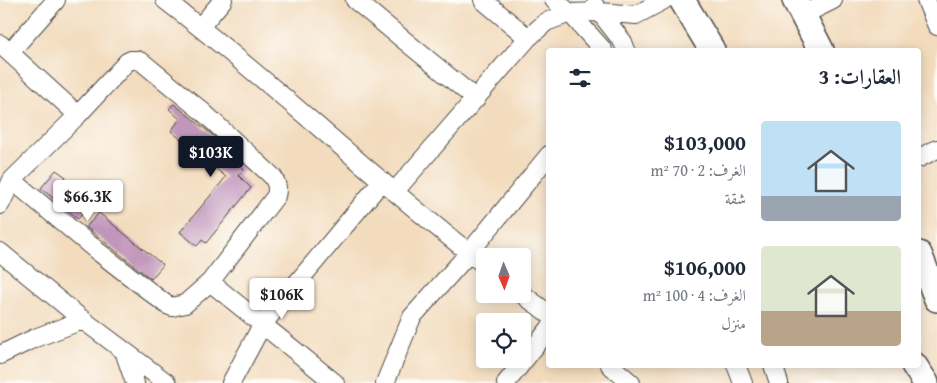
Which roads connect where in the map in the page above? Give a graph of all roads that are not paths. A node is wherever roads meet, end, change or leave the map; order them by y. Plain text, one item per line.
1 (56, 0) edge
2 (165, 0) edge
3 (223, 0) edge
4 (355, 0) edge
5 (483, 0) edge
6 (554, 0) edge
7 (664, 0) edge
8 (682, 0) edge
9 (833, 0) edge
10 (926, 0) edge
11 (595, 6) edge
12 (638, 7) edge
13 (799, 8) edge
14 (570, 13) junction
15 (937, 26) edge
16 (200, 27) junction
17 (528, 38) junction
18 (623, 47) edge
19 (5, 48) edge
20 (601, 48) edge
21 (711, 48) edge
22 (820, 48) edge
23 (476, 99) junction
24 (78, 115) junction
25 (937, 149) edge
26 (921, 157) edge
27 (546, 159) edge
28 (12, 180) junction
29 (388, 186) junction
30 (0, 205) edge
31 (0, 252) edge
32 (469, 253) junction
33 (476, 258) edge
34 (921, 259) edge
35 (210, 282) junction
36 (937, 299) edge
37 (531, 301) edge
38 (546, 312) edge
39 (83, 320) junction
40 (262, 325) junction
41 (546, 333) edge
42 (124, 351) junction
43 (0, 355) edge
44 (614, 368) edge
45 (737, 368) edge
46 (774, 368) edge
47 (916, 368) edge
48 (135, 383) edge
49 (167, 383) edge
50 (231, 383) edge
51 (335, 383) edge
52 (385, 383) edge
53 (506, 383) edge
54 (631, 383) edge
55 (743, 383) edge
56 (779, 383) edge
57 (926, 383) edge

1 - 19 street
2 - 16 street
3 - 16 street
4 - 23 street
5 - 17 street
6 - 14 street
7 - 12 street
8 - 21 main road
9 - 13 street
10 - 15 street
11 - 12 street
11 - 14 street
11 - 18 street
12 - 18 street
13 - 22 main road
14 - 17 street
14 - 20 street
16 - 29 street
17 - 23 street
19 - 24 street
23 - 29 street
24 - 28 street
24 - 35 street
25 - 26 street
27 - 32 street
28 - 30 street
28 - 35 street
29 - 32 street
29 - 40 street
31 - 39 street
32 - 33 street
32 - 52 street
34 - 36 main road
35 - 40 street
37 - 38 street
39 - 42 street
39 - 43 street
40 - 50 street
40 - 51 street
41 - 53 street
42 - 48 street
42 - 49 street
44 - 54 street
45 - 55 street
46 - 56 street
47 - 57 main road

